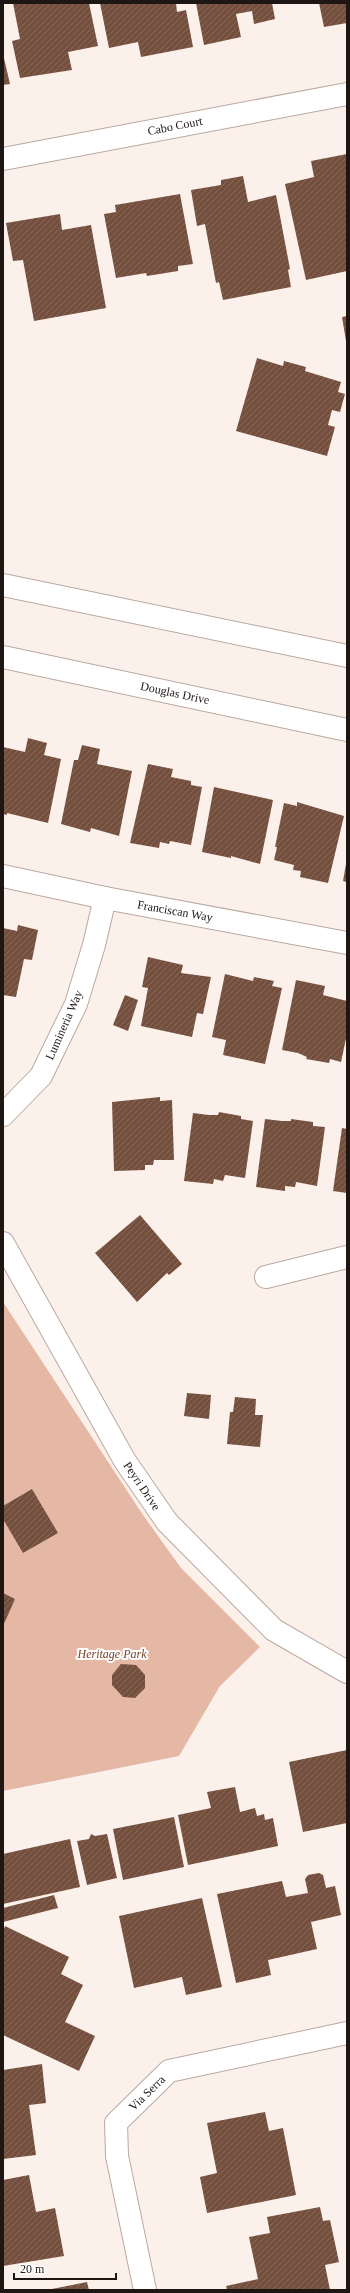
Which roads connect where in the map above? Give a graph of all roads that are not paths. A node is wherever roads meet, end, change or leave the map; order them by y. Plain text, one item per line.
1 (347, 94) edge
2 (3, 159) edge
3 (3, 585) edge
4 (347, 656) edge
5 (3, 657) edge
6 (347, 730) edge
7 (3, 876) edge
8 (105, 898) junction
9 (347, 942) edge
10 (3, 1115) edge
11 (3, 1243) edge
12 (347, 1257) edge
13 (266, 1277) dead end
14 (347, 1672) edge
15 (347, 2033) edge
16 (146, 2290) edge

1 - 2 street, Cabo Court
3 - 4 street
5 - 6 street, Douglas Drive
7 - 8 street, Franciscan Way
8 - 9 street, Franciscan Way
8 - 10 street, Lumineria Way
11 - 14 street, Peyri Drive
12 - 13 street
15 - 16 street, Via Serra

